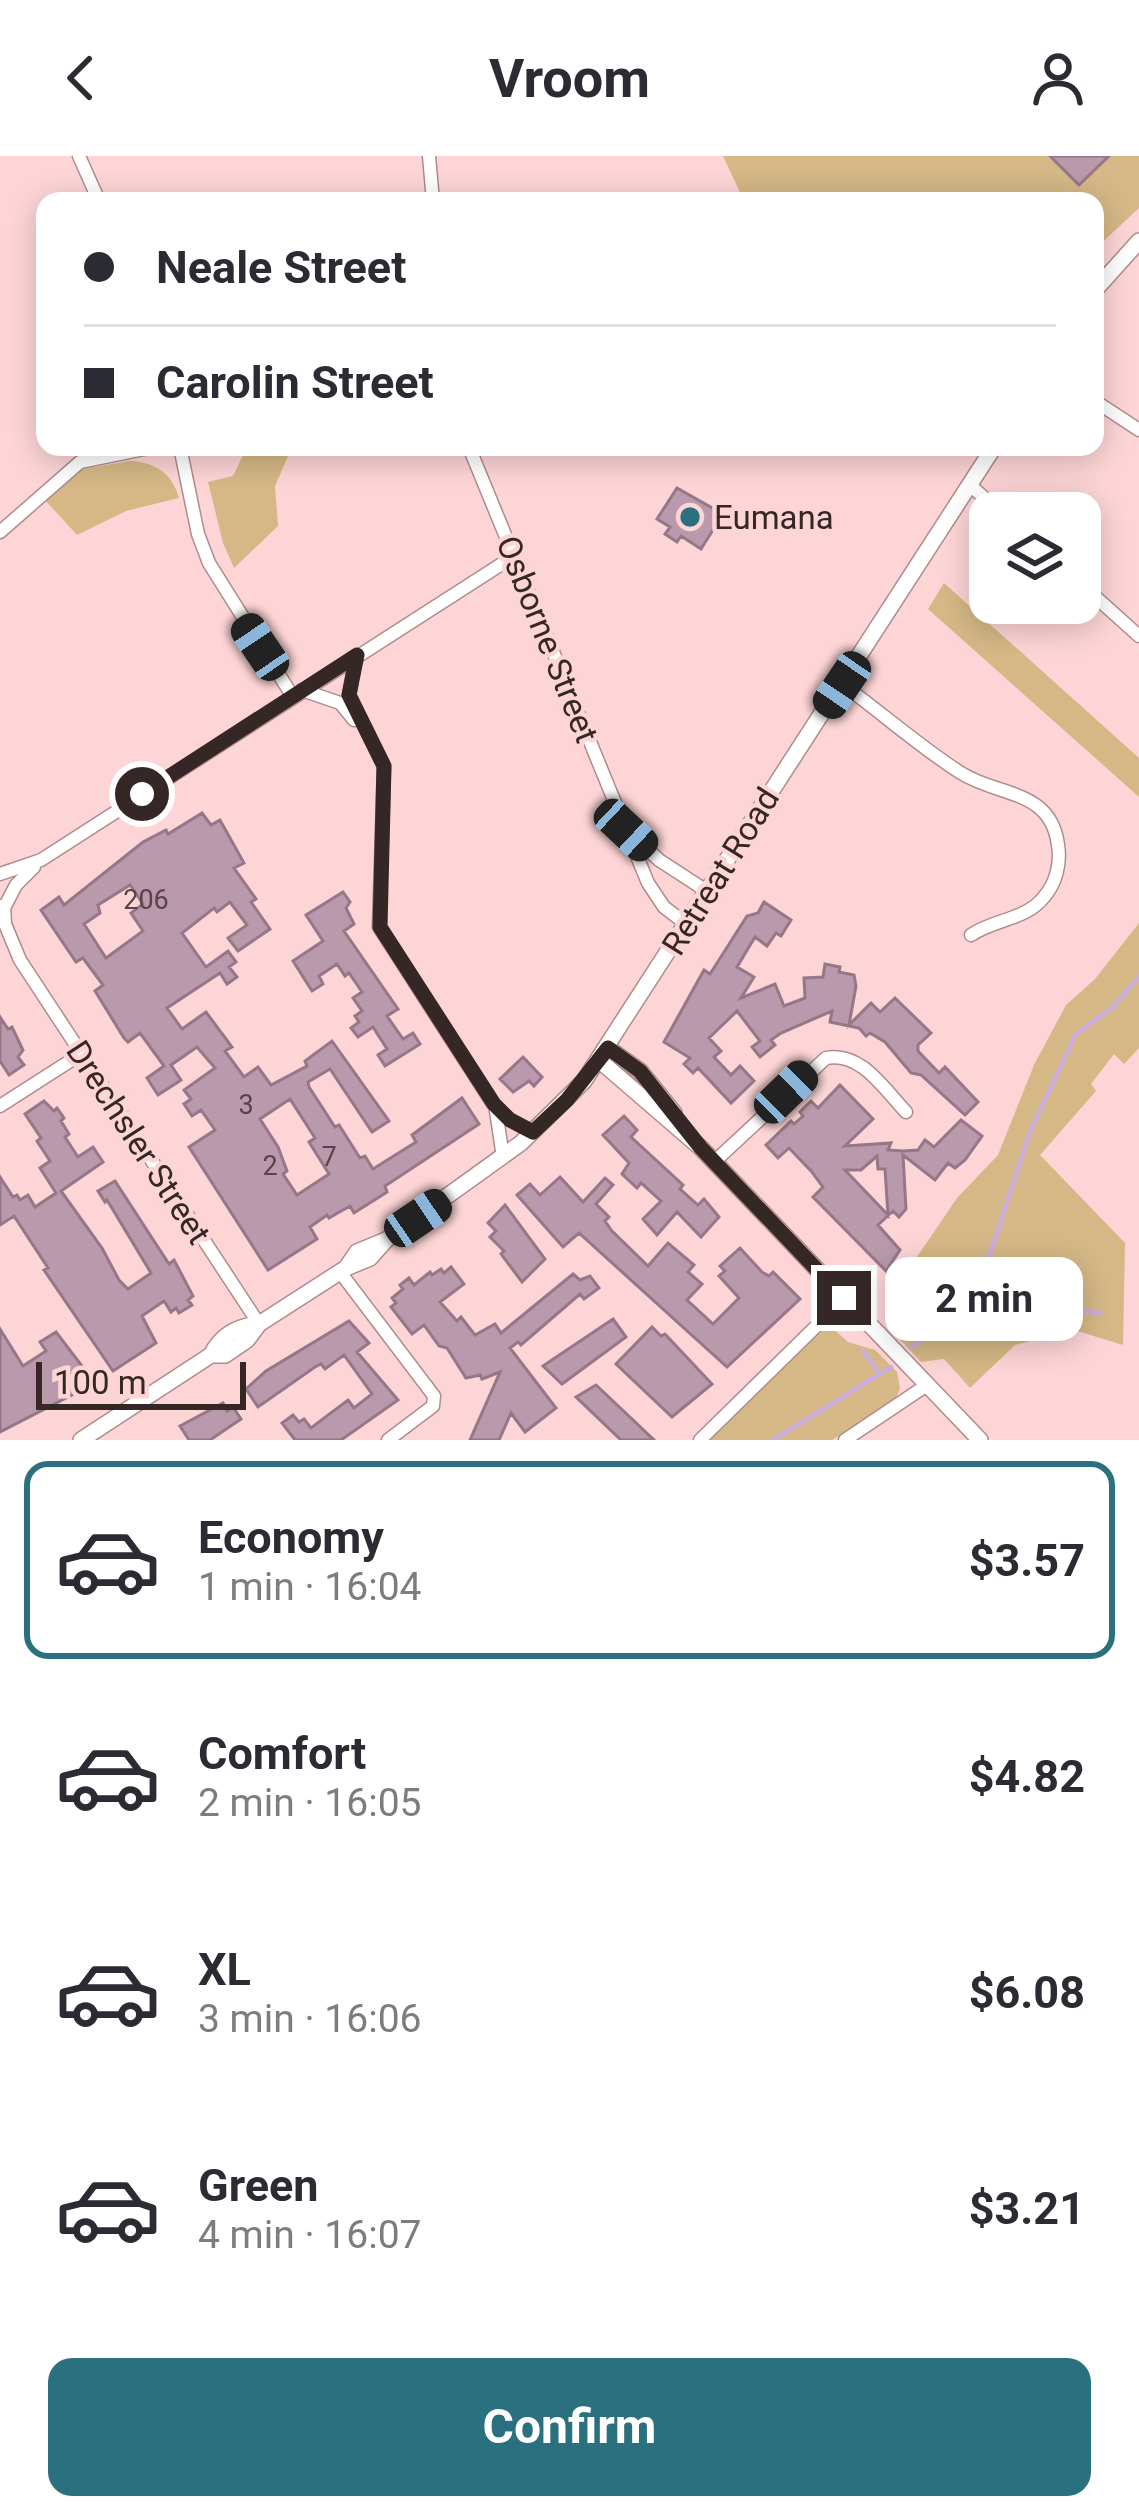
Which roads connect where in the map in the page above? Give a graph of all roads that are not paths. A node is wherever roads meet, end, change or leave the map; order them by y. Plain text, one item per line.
1 (80, 156) edge
2 (429, 156) edge
3 (95, 192) edge
4 (432, 192) edge
5 (1139, 241) edge
6 (1104, 280) edge
7 (1104, 407) edge
8 (1139, 430) edge
9 (110, 456) edge
10 (181, 456) edge
11 (473, 456) edge
12 (988, 456) edge
13 (970, 485) junction
14 (978, 492) edge
15 (0, 532) edge
16 (514, 556) junction
17 (1101, 603) edge
18 (1139, 636) edge
19 (357, 655) junction
20 (842, 685) junction
21 (298, 693) junction
22 (360, 723) junction
23 (626, 830) junction
24 (41, 860) junction
25 (0, 879) edge
26 (705, 890) junction
27 (3, 908) edge
28 (685, 923) junction
29 (971, 935) dead end
30 (0, 940) edge
31 (20, 960) junction
32 (81, 1054) junction
33 (603, 1054) junction
34 (494, 1104) junction
35 (0, 1106) edge
36 (906, 1112) dead end
37 (533, 1132) junction
38 (503, 1157) junction
39 (714, 1162) junction
40 (344, 1270) junction
41 (844, 1298) junction
42 (259, 1324) junction
43 (927, 1385) junction
44 (81, 1440) edge
45 (388, 1440) edge
46 (700, 1440) edge
47 (844, 1440) edge
48 (980, 1440) edge

1 - 3 street
2 - 4 street
5 - 6 street
7 - 8 street
9 - 15 street
10 - 21 street
11 - 16 street, Osborne Street
12 - 13 street, Retreat Road
13 - 14 street
13 - 20 street, Retreat Road
16 - 19 street
16 - 23 street, Osborne Street
17 - 18 street
19 - 21 street
19 - 22 street
20 - 26 street, Retreat Road
20 - 29 street
21 - 22 street
21 - 24 street
22 - 34 street
23 - 26 street, Osborne Street
23 - 28 street, Osborne Street
24 - 25 street
24 - 27 street
25 - 27 street, Drechsler Street
26 - 28 street, Retreat Road
27 - 31 street, Drechsler Street
28 - 33 street, Retreat Road
30 - 31 street, Drechsler Street
31 - 32 street, Drechsler Street
32 - 35 street
32 - 42 street, Drechsler Street
33 - 37 street, Retreat Road
33 - 39 street
34 - 37 street
34 - 38 street
36 - 39 street
37 - 38 street, Retreat Road
38 - 40 street, Retreat Road
39 - 41 street
40 - 42 street, Retreat Road
40 - 45 street
41 - 43 street
41 - 46 street
42 - 44 street, Retreat Road
43 - 47 street
43 - 48 street

